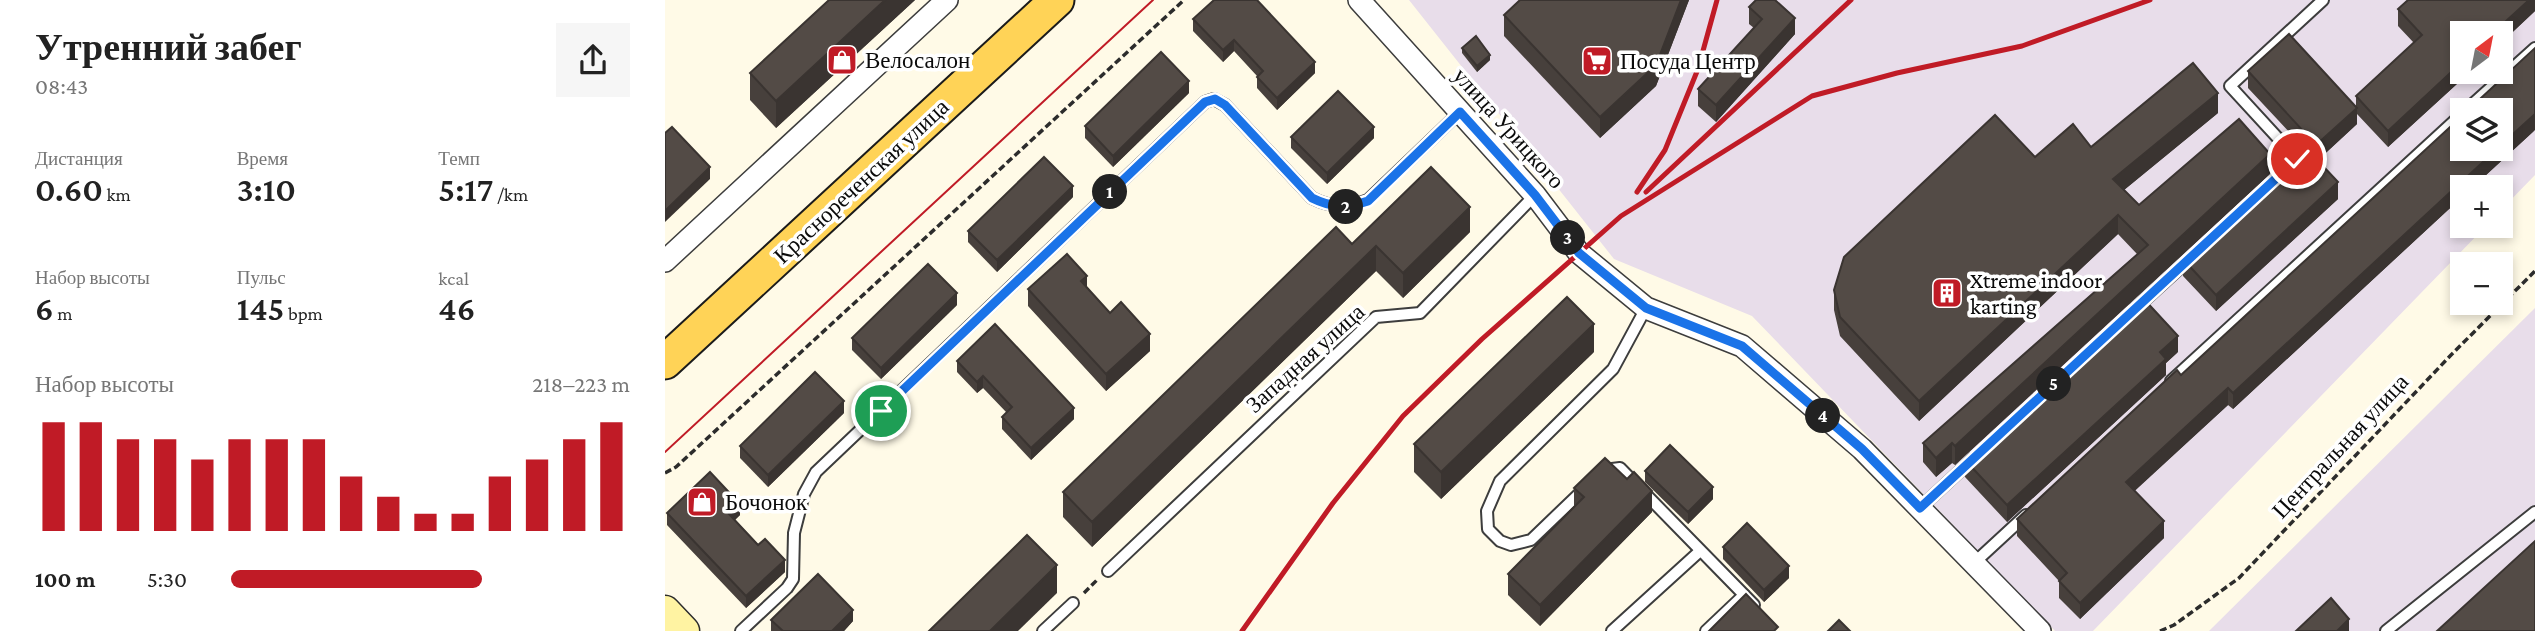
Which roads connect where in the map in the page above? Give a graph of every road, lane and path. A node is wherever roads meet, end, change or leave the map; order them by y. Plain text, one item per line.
1 (947, 0) edge
2 (1057, 0) edge
3 (1184, 0) edge
4 (2323, 0) edge
5 (1366, 2) edge
6 (2535, 48) edge
7 (2479, 98) edge
8 (1460, 112) junction
9 (2450, 125) edge
10 (2277, 178) edge
11 (1535, 195) junction
12 (2205, 244) edge
13 (665, 261) edge
14 (2535, 271) edge
15 (1646, 308) junction
16 (2124, 320) edge
17 (665, 362) edge
18 (2165, 386) edge
19 (1981, 452) edge
20 (665, 473) edge
21 (1595, 478) edge
22 (1586, 487) edge
23 (2034, 507) edge
24 (1920, 508) junction
25 (2535, 512) edge
26 (1700, 551) junction
27 (1973, 563) junction
28 (1108, 570) joint
29 (1744, 595) junction
30 (1073, 603) joint
31 (665, 611) edge
32 (1761, 613) edge
33 (684, 631) edge
34 (741, 631) edge
35 (1043, 631) edge
36 (1612, 631) edge
37 (1706, 631) edge
38 (2040, 631) edge
39 (2160, 631) edge
40 (2386, 631) edge

1 - 13 street
2 - 17 main road, Краснореченская улица
3 - 20 path
4 - 10 lane
5 - 8 street, улица Урицкого
6 - 7 lane
8 - 11 street, улица Урицкого
8 - 34 lane
9 - 18 lane
11 - 15 street, улица Урицкого
11 - 28 lane, Западная улица
12 - 16 lane
14 - 39 path, Центральная улица
15 - 22 lane
15 - 24 street, улица Урицкого
19 - 24 lane
21 - 26 lane
23 - 27 lane
24 - 27 street, улица Урицкого
25 - 40 lane
26 - 29 lane
26 - 36 lane
27 - 38 street, улица Урицкого
28 - 30 path
29 - 32 lane
29 - 37 lane
30 - 35 lane
31 - 33 street

